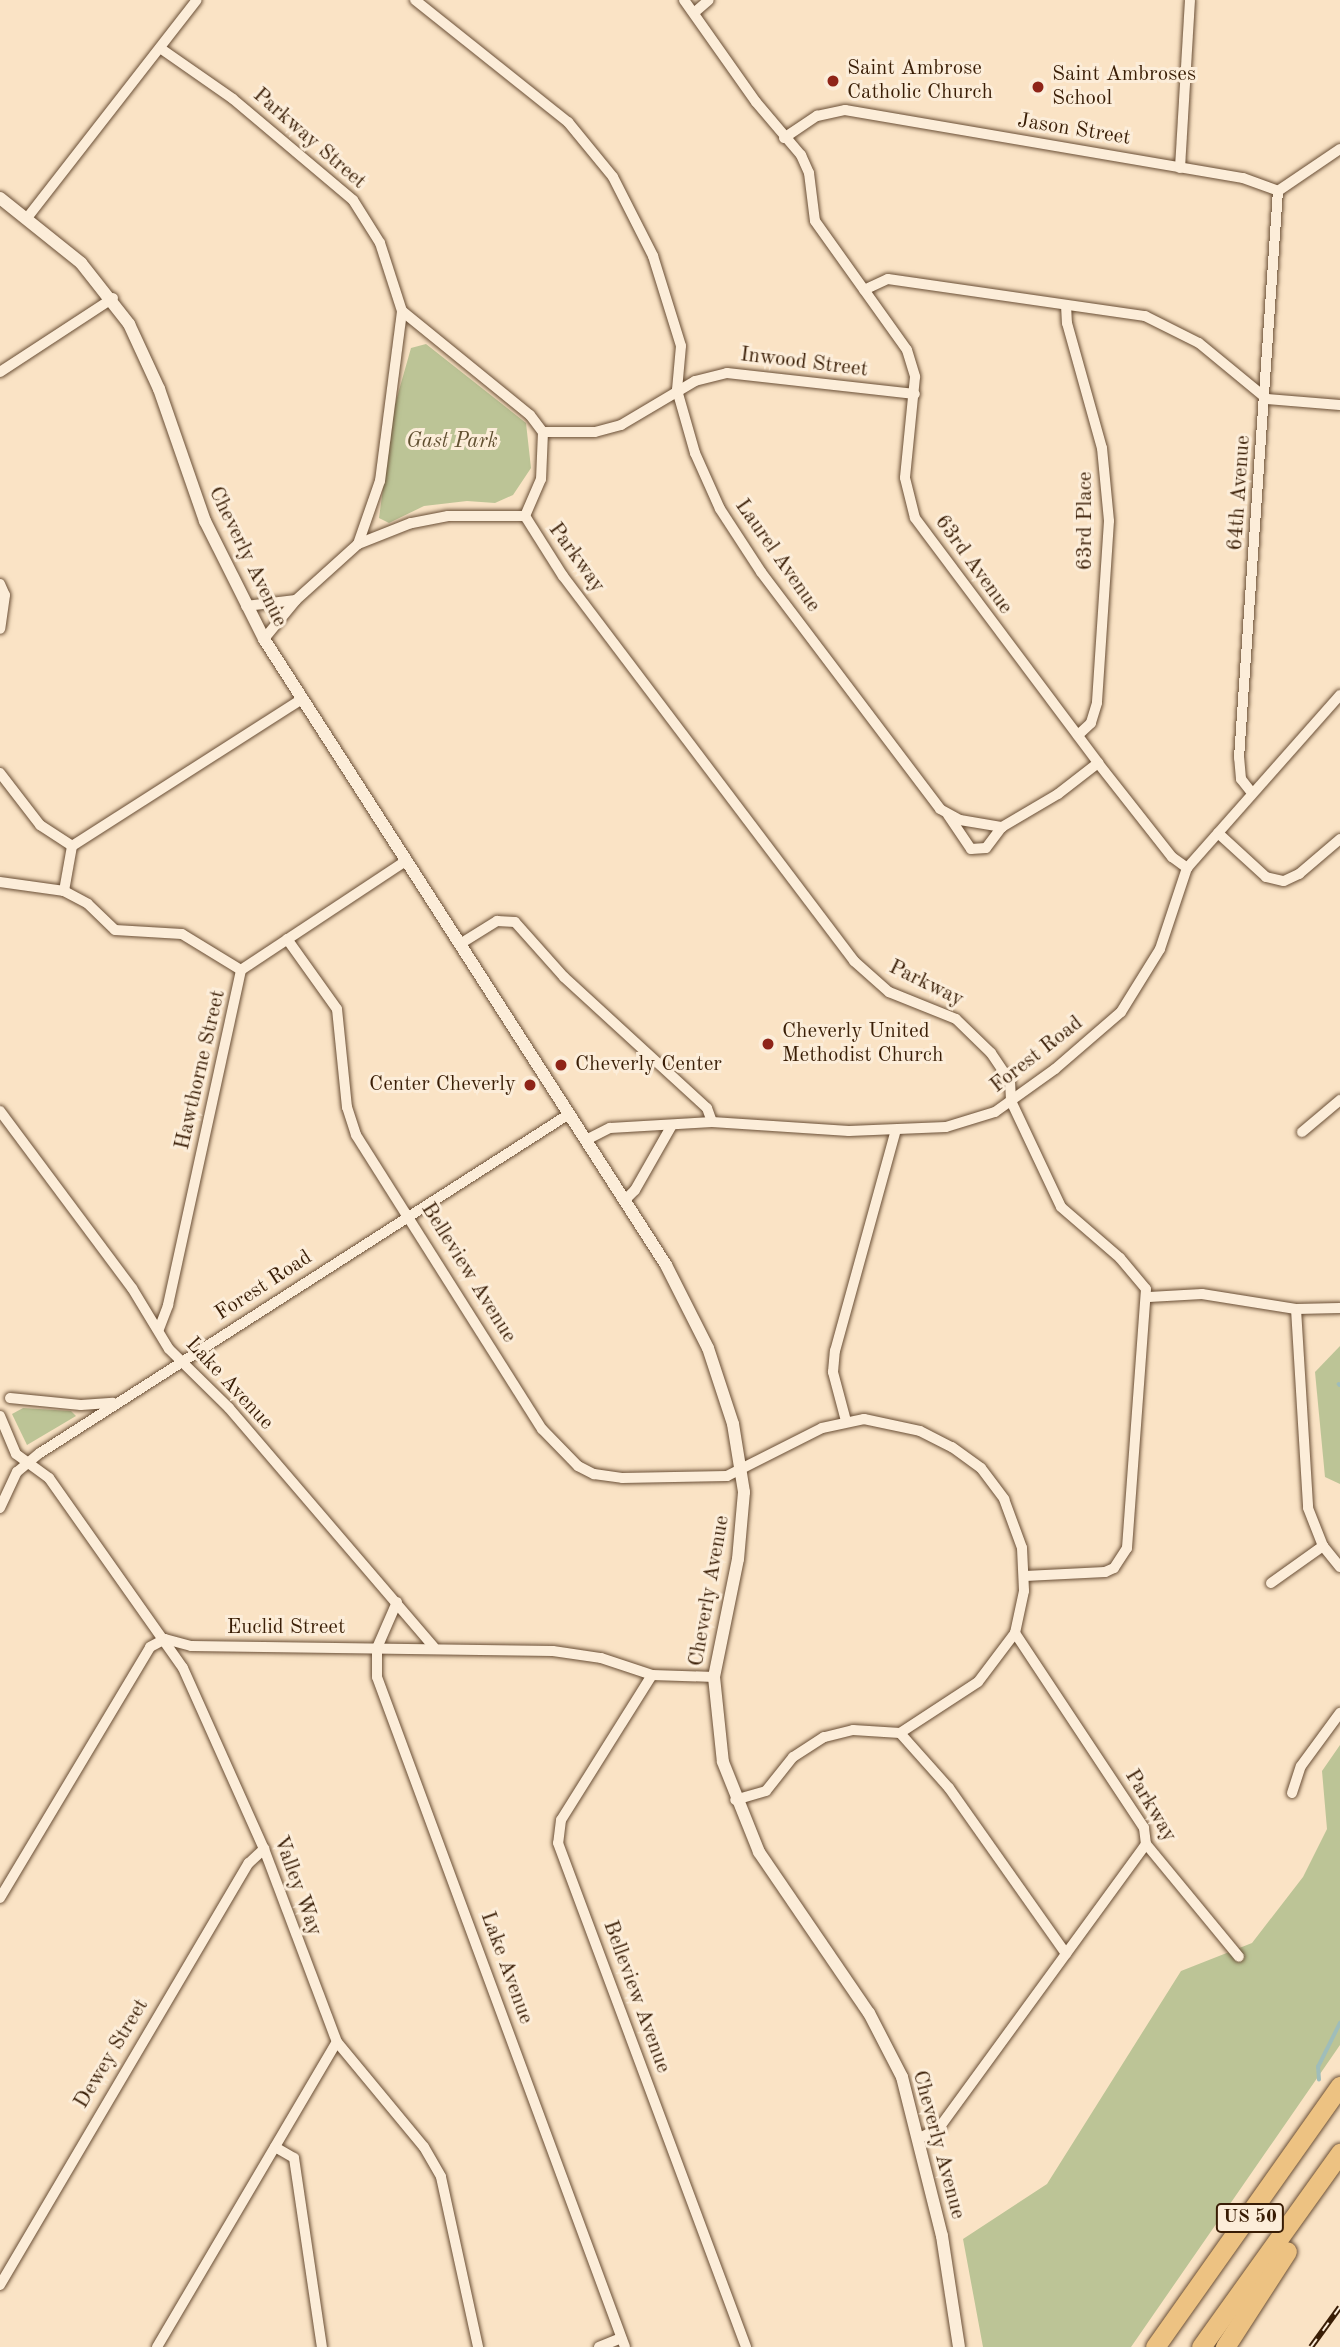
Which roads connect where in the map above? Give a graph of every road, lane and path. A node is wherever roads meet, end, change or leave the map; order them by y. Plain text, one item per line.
1 (197, 0) edge
2 (415, 0) edge
3 (684, 0) edge
4 (709, 0) edge
5 (1190, 0) edge
6 (695, 12) junction
7 (160, 48) junction
8 (784, 138) junction
9 (1340, 149) edge
10 (1180, 167) junction
11 (1278, 191) junction
12 (0, 198) edge
13 (27, 218) junction
14 (864, 290) junction
15 (113, 298) junction
16 (1066, 305) junction
17 (402, 311) junction
18 (0, 372) edge
19 (677, 390) junction
20 (915, 394) junction
21 (1267, 399) junction
22 (1340, 405) edge
23 (542, 432) junction
24 (524, 516) junction
25 (358, 544) junction
26 (0, 584) edge
27 (296, 600) junction
28 (246, 606) junction
29 (0, 629) edge
30 (264, 639) junction
31 (1340, 695) edge
32 (303, 698) junction
33 (1078, 735) junction
34 (1098, 763) junction
35 (0, 773) edge
36 (1252, 793) junction
37 (948, 815) junction
38 (1002, 827) junction
39 (1218, 833) junction
40 (1340, 839) edge
41 (72, 846) junction
42 (407, 860) junction
43 (1187, 868) junction
44 (0, 882) edge
45 (64, 891) junction
46 (287, 939) junction
47 (460, 944) junction
48 (241, 970) junction
49 (1340, 1100) edge
50 (1011, 1101) junction
51 (0, 1111) edge
52 (569, 1114) junction
53 (712, 1122) junction
54 (671, 1127) junction
55 (896, 1130) junction
56 (1302, 1132) dead end
57 (586, 1140) junction
58 (625, 1200) junction
59 (409, 1216) junction
60 (1149, 1297) junction
61 (1340, 1308) edge
62 (1296, 1309) junction
63 (159, 1329) junction
64 (183, 1360) junction
65 (0, 1390) edge
66 (10, 1398) junction
67 (116, 1402) junction
68 (0, 1406) edge
69 (0, 1416) edge
70 (846, 1421) junction
71 (26, 1462) junction
72 (743, 1471) junction
73 (0, 1508) edge
74 (1323, 1546) junction
75 (1340, 1567) edge
76 (1026, 1576) junction
77 (1270, 1583) dead end
78 (397, 1602) junction
79 (1015, 1633) junction
80 (165, 1639) junction
81 (434, 1647) junction
82 (377, 1648) junction
83 (652, 1675) junction
84 (714, 1677) junction
85 (1340, 1713) edge
86 (900, 1732) junction
87 (1292, 1793) dead end
88 (735, 1800) junction
89 (1146, 1844) junction
90 (264, 1850) junction
91 (0, 1898) edge
92 (1066, 1954) junction
93 (1239, 1957) dead end
94 (337, 2042) junction
95 (1340, 2086) edge
96 (920, 2138) junction
97 (275, 2147) junction
98 (1340, 2153) edge
99 (1340, 2170) edge
100 (0, 2285) edge
101 (623, 2342) edge
102 (158, 2347) edge
103 (322, 2347) edge
104 (478, 2347) edge
105 (599, 2347) edge
106 (746, 2347) edge
107 (959, 2347) edge
108 (1155, 2347) edge
109 (1201, 2347) edge
110 (1225, 2347) edge

1 - 7 street
2 - 19 street, Laurel Avenue
3 - 6 street, 63rd Avenue
4 - 6 street
5 - 10 street
6 - 8 street, 63rd Avenue
7 - 13 street
7 - 17 street, Parkway Street
8 - 10 street, Jason Street
8 - 14 street, 63rd Avenue
9 - 11 street
10 - 11 street, Jason Street
11 - 21 street, 64th Avenue
12 - 13 street, Cheverly Avenue
13 - 15 street, Cheverly Avenue
14 - 16 street
14 - 20 street, 63rd Avenue
15 - 18 street
15 - 28 street, Cheverly Avenue
16 - 21 street
16 - 33 street, 63rd Place
17 - 23 street
17 - 25 street
19 - 20 street, Inwood Street
19 - 23 street, Inwood Street
19 - 37 street, Laurel Avenue
20 - 33 street, 63rd Avenue
21 - 22 street
21 - 36 street, 64th Avenue
23 - 24 street
24 - 25 street
24 - 50 street, Parkway
25 - 27 street
26 - 29 street
27 - 28 street
27 - 30 street
28 - 30 street, Cheverly Avenue
30 - 32 street, Cheverly Avenue
31 - 36 street, Forest Road
32 - 41 street
32 - 42 street, Cheverly Avenue
33 - 34 street, 63rd Avenue
34 - 38 street
34 - 43 street, 63rd Avenue
35 - 41 street
36 - 39 street, Forest Road
37 - 38 street
37 - 38 street, Laurel Avenue
39 - 40 street
39 - 43 street, Forest Road
41 - 45 street
42 - 46 street, Hawthorne Street
42 - 47 street, Cheverly Avenue
43 - 50 street, Forest Road
44 - 45 street
45 - 48 street
46 - 48 street, Hawthorne Street
46 - 59 street, Belleview Avenue
47 - 52 street, Cheverly Avenue
47 - 53 street
48 - 63 street, Hawthorne Street
49 - 56 street
50 - 55 street, Forest Road
50 - 60 street, Parkway
51 - 63 street, Lake Avenue
52 - 57 street, Cheverly Avenue
52 - 59 street, Forest Road
53 - 54 street, Forest Road
53 - 55 street, Forest Road
54 - 57 street, Forest Road
54 - 58 street
55 - 70 street
57 - 58 street, Cheverly Avenue
58 - 72 street, Cheverly Avenue
59 - 64 street, Forest Road
59 - 72 street, Belleview Avenue
60 - 62 street
60 - 76 street
61 - 62 street
62 - 74 street
63 - 64 street, Lake Avenue
64 - 67 street, Forest Road
64 - 78 street, Lake Avenue
65 - 66 street
66 - 67 street
66 - 68 street
67 - 71 street, Forest Road
69 - 71 street, Valley Way
70 - 72 street
70 - 76 street
71 - 73 street, Forest Road
71 - 80 street, Valley Way
72 - 84 street, Cheverly Avenue
74 - 75 street
74 - 77 street
76 - 79 street
78 - 81 street, Lake Avenue
78 - 82 street, Lake Avenue
79 - 86 street
79 - 89 street, Parkway
80 - 82 street, Euclid Street
80 - 90 street, Valley Way
80 - 91 street
81 - 82 street, Euclid Street
81 - 83 street, Euclid Street
82 - 101 street, Lake Avenue
83 - 84 street, Euclid Street
83 - 106 street, Belleview Avenue
84 - 88 street, Cheverly Avenue
85 - 87 street
86 - 88 street
86 - 92 street
88 - 96 street, Cheverly Avenue
89 - 92 street
89 - 93 street, Parkway
90 - 94 street, Valley Way
90 - 100 street, Dewey Street
92 - 96 street
94 - 97 street
94 - 104 street, Valley Way
95 - 108 highway, US 50
96 - 107 street, Cheverly Avenue
97 - 102 street
97 - 103 street
98 - 109 highway, US 50
99 - 110 highway
101 - 105 street

